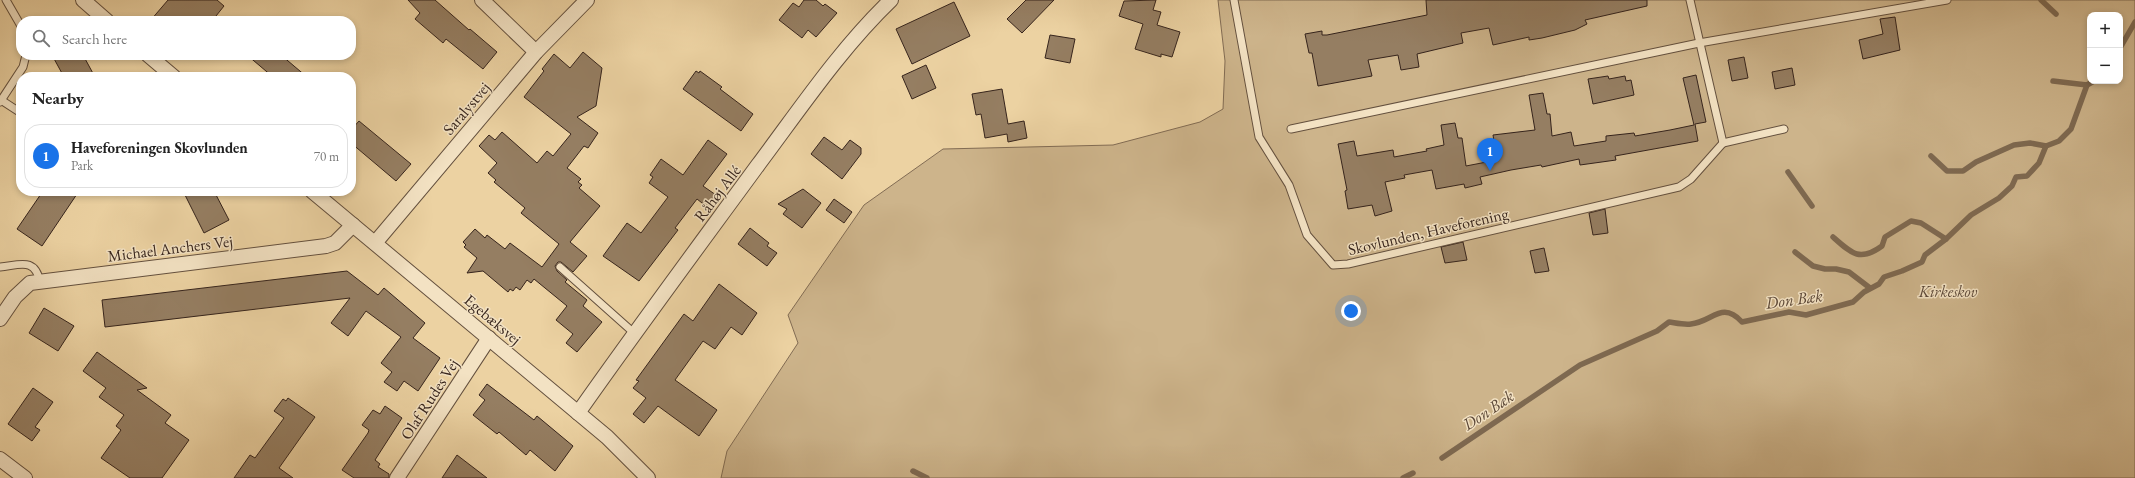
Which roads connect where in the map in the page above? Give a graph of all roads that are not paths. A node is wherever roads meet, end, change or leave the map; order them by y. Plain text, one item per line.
1 (6, 0) edge
2 (83, 0) edge
3 (482, 0) edge
4 (587, 0) edge
5 (891, 0) edge
6 (1234, 0) edge
7 (1690, 0) edge
8 (1947, 0) edge
9 (101, 16) edge
10 (16, 17) edge
11 (1699, 43) junction
12 (536, 52) junction
13 (25, 60) edge
14 (154, 60) edge
15 (20, 72) edge
16 (168, 72) edge
17 (16, 78) edge
18 (1, 101) edge
19 (16, 110) edge
20 (1291, 129) dead end
21 (1784, 129) dead end
22 (1723, 143) junction
23 (318, 196) edge
24 (353, 225) junction
25 (375, 243) junction
26 (0, 267) edge
27 (560, 267) dead end
28 (40, 282) junction
29 (0, 318) edge
30 (634, 333) junction
31 (489, 338) junction
32 (578, 413) junction
33 (0, 459) edge
34 (25, 478) edge
35 (397, 478) edge
36 (648, 478) edge

1 - 10 lane
2 - 9 street
3 - 12 street
4 - 12 street, Saralystvej
5 - 30 street, Råhøj Allé
6 - 22 lane, Skovlunden, Haveforening
7 - 11 lane
8 - 11 lane
11 - 20 lane
11 - 22 lane
12 - 25 street, Saralystvej
13 - 15 lane
14 - 16 street
17 - 18 lane
18 - 19 lane
21 - 22 lane
23 - 24 street, Egebæksvej
24 - 25 street, Egebæksvej
24 - 28 street, Michael Anchers Vej
25 - 31 street, Egebæksvej
26 - 28 lane
27 - 30 lane
28 - 29 street, Michael Anchers Vej
30 - 32 street, Råhøj Allé
31 - 32 street, Egebæksvej
31 - 35 street, Olaf Rudes Vej
32 - 36 street, Egebæksvej
33 - 34 street

